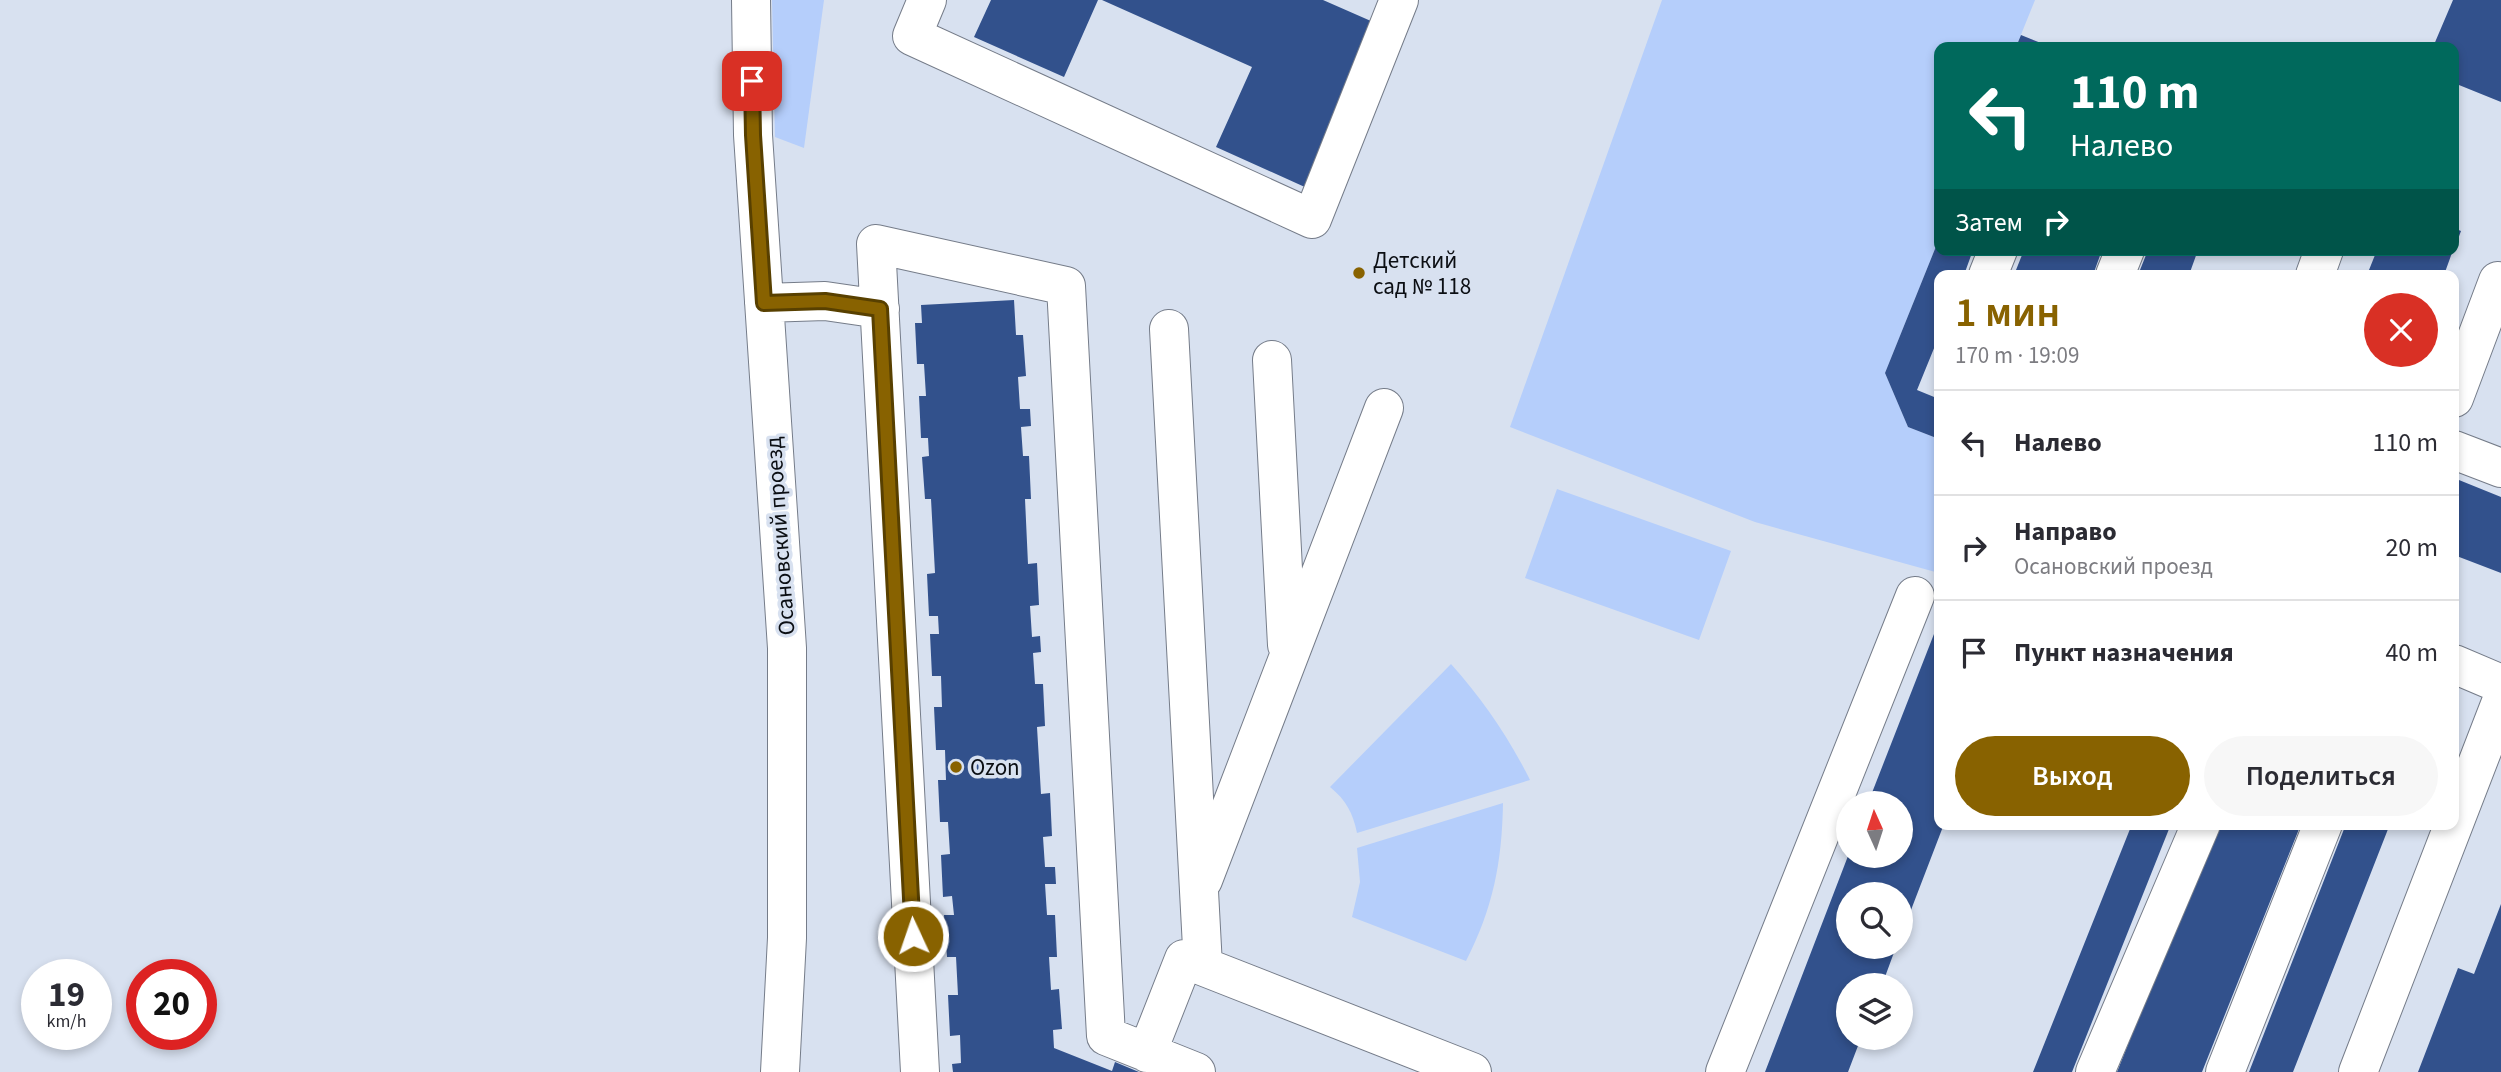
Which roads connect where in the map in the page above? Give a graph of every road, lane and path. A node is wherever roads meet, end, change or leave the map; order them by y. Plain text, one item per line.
1 (751, 0) edge
2 (928, 0) edge
3 (1399, 0) edge
4 (2498, 281) dead end
5 (764, 303) junction
6 (880, 309) junction
7 (1168, 329) dead end
8 (1272, 360) dead end
9 (2459, 385) edge
10 (1384, 408) dead end
11 (2459, 452) edge
12 (2501, 468) edge
13 (1915, 596) dead end
14 (1287, 659) junction
15 (2459, 666) edge
16 (2501, 684) edge
17 (2501, 702) edge
18 (2459, 811) edge
19 (2198, 830) edge
20 (2321, 830) edge
21 (2452, 830) edge
22 (1198, 891) junction
23 (1203, 966) junction
24 (1147, 1053) junction
25 (780, 1072) edge
26 (920, 1072) edge
27 (1196, 1072) edge
28 (1472, 1072) edge
29 (1725, 1072) edge
30 (2095, 1072) edge
31 (2225, 1072) edge
32 (2358, 1072) edge

1 - 5 street, Осановский проезд
2 - 3 street
4 - 9 street
5 - 6 street
5 - 25 street, Осановский проезд
6 - 24 street
6 - 26 street
7 - 22 street
8 - 14 street
10 - 14 street
11 - 12 street
13 - 29 street
14 - 22 street
15 - 16 street
17 - 18 street
19 - 30 street
20 - 31 street
21 - 32 street
22 - 23 street
23 - 24 street
23 - 28 street
24 - 27 street

